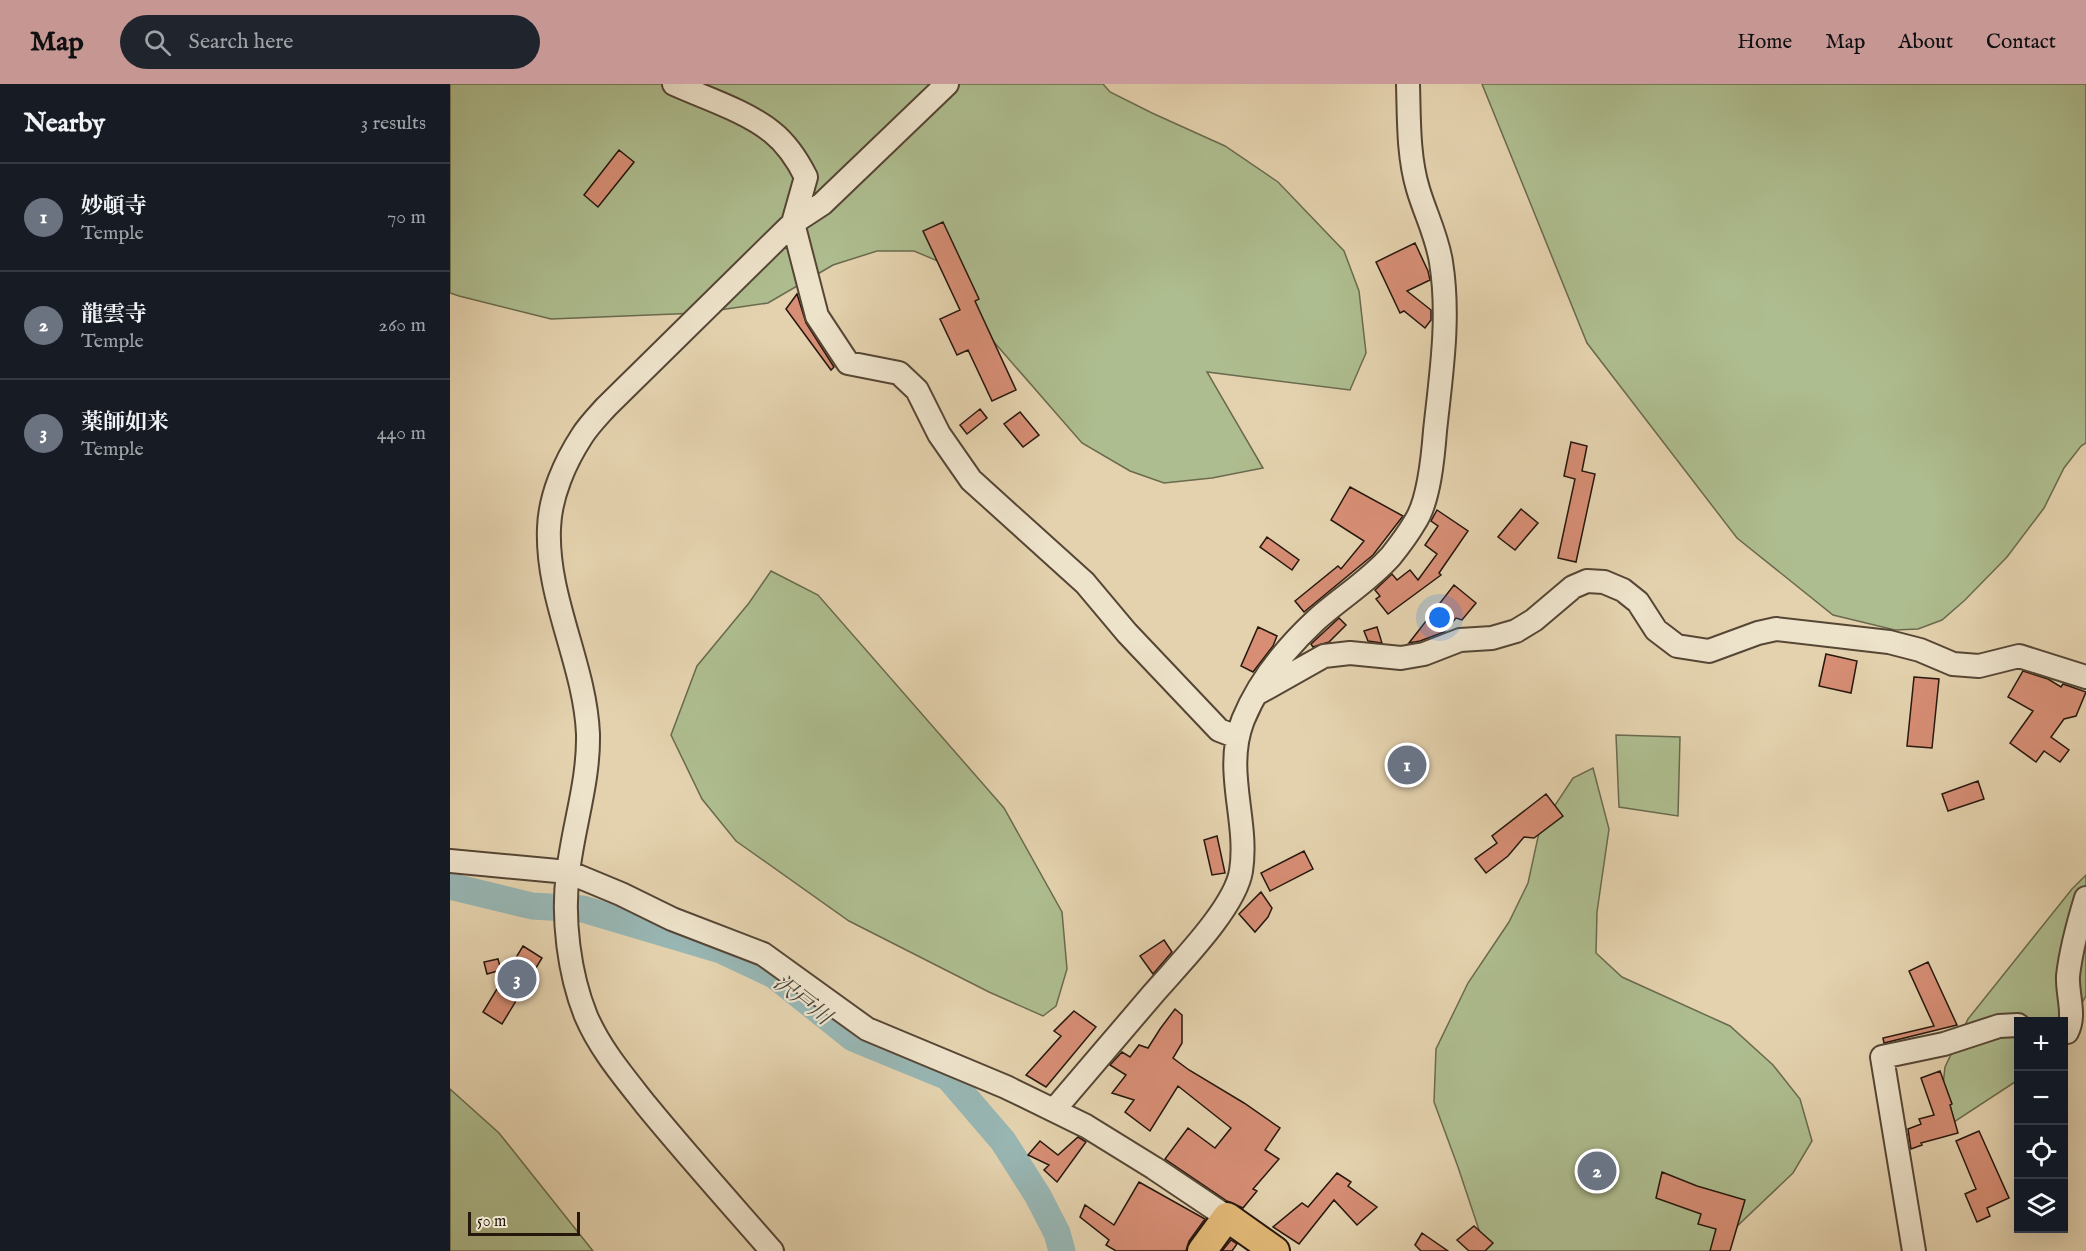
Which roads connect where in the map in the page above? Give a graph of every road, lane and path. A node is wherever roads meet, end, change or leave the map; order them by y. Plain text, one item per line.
1 (674, 84) edge
2 (947, 84) edge
3 (1408, 84) edge
4 (793, 223) junction
5 (2086, 677) edge
6 (1257, 694) junction
7 (1237, 737) junction
8 (450, 861) edge
9 (567, 879) junction
10 (2086, 898) edge
11 (2014, 1025) edge
12 (2068, 1030) edge
13 (1054, 1110) junction
14 (1227, 1217) junction
15 (772, 1251) edge
16 (1202, 1251) edge
17 (1275, 1251) edge
18 (1914, 1251) edge

1 - 4 street
2 - 4 street
3 - 6 street
4 - 7 street
4 - 9 street
5 - 6 street
6 - 7 street
7 - 13 street
8 - 9 street
9 - 13 street
9 - 15 street
10 - 12 street
11 - 18 street
13 - 14 street
14 - 16 main road
14 - 17 main road

